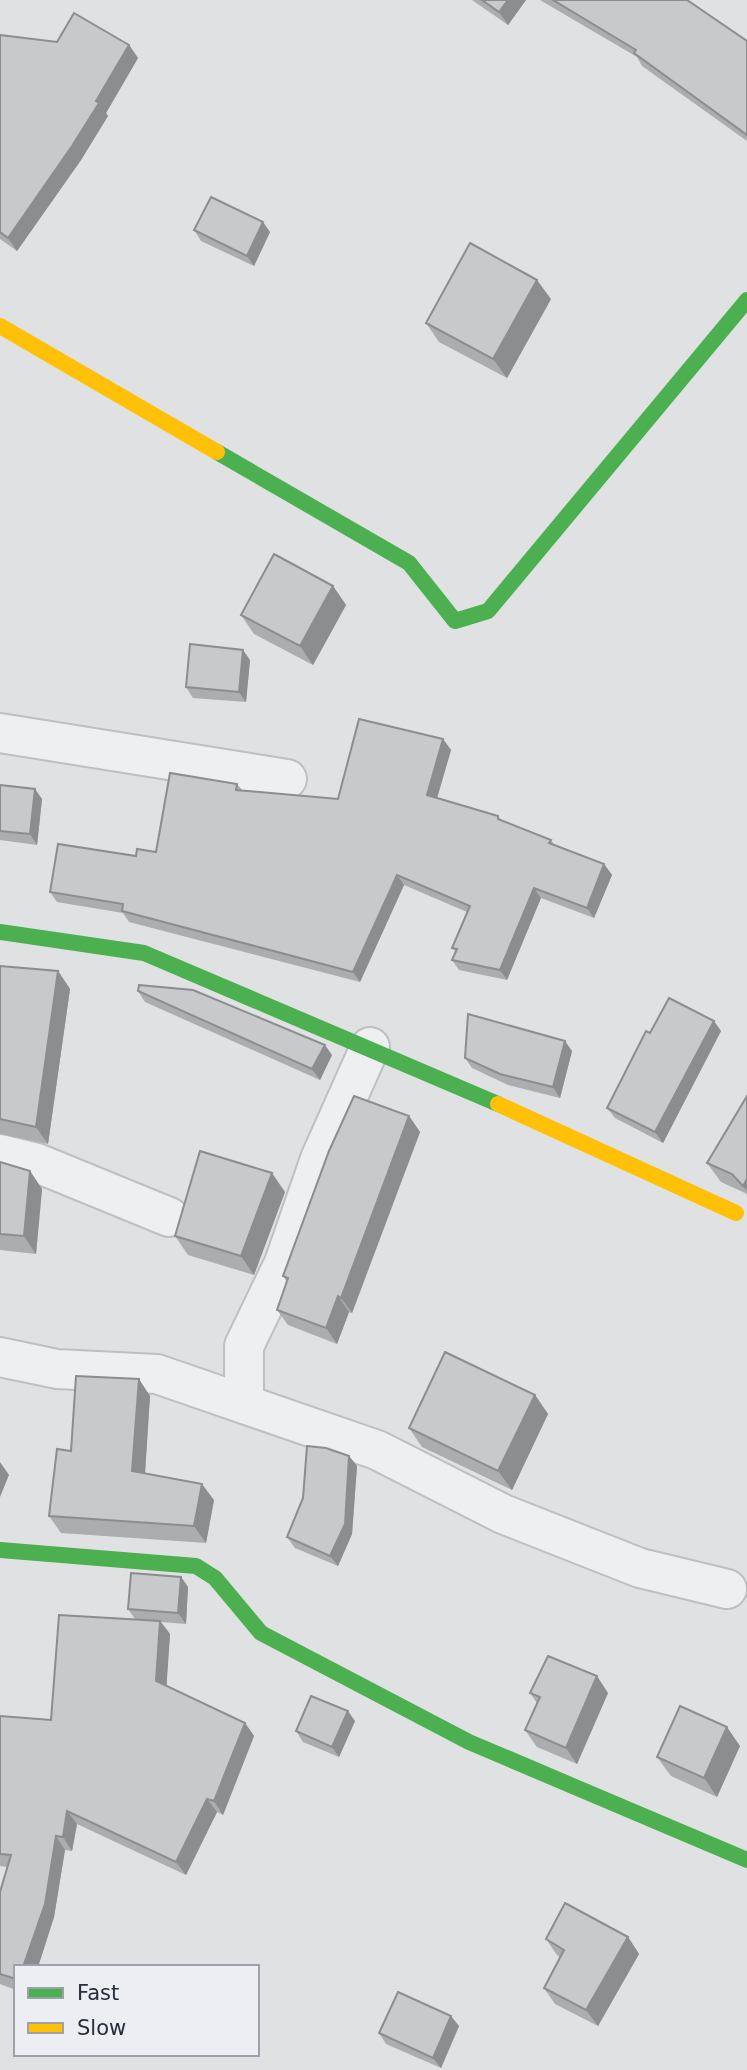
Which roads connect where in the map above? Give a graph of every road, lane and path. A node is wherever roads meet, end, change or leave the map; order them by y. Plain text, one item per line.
1 (747, 300) edge
2 (0, 326) edge
3 (0, 733) edge
4 (287, 779) dead end
5 (0, 932) edge
6 (370, 1047) junction
7 (0, 1154) edge
8 (736, 1213) dead end
9 (169, 1217) dead end
10 (0, 1357) edge
11 (244, 1403) junction
12 (0, 1550) edge
13 (727, 1589) dead end
14 (747, 1860) edge

1 - 2 street
3 - 4 street
5 - 6 street
6 - 8 street
6 - 11 street
7 - 9 street
10 - 11 street
11 - 13 street
12 - 14 street

